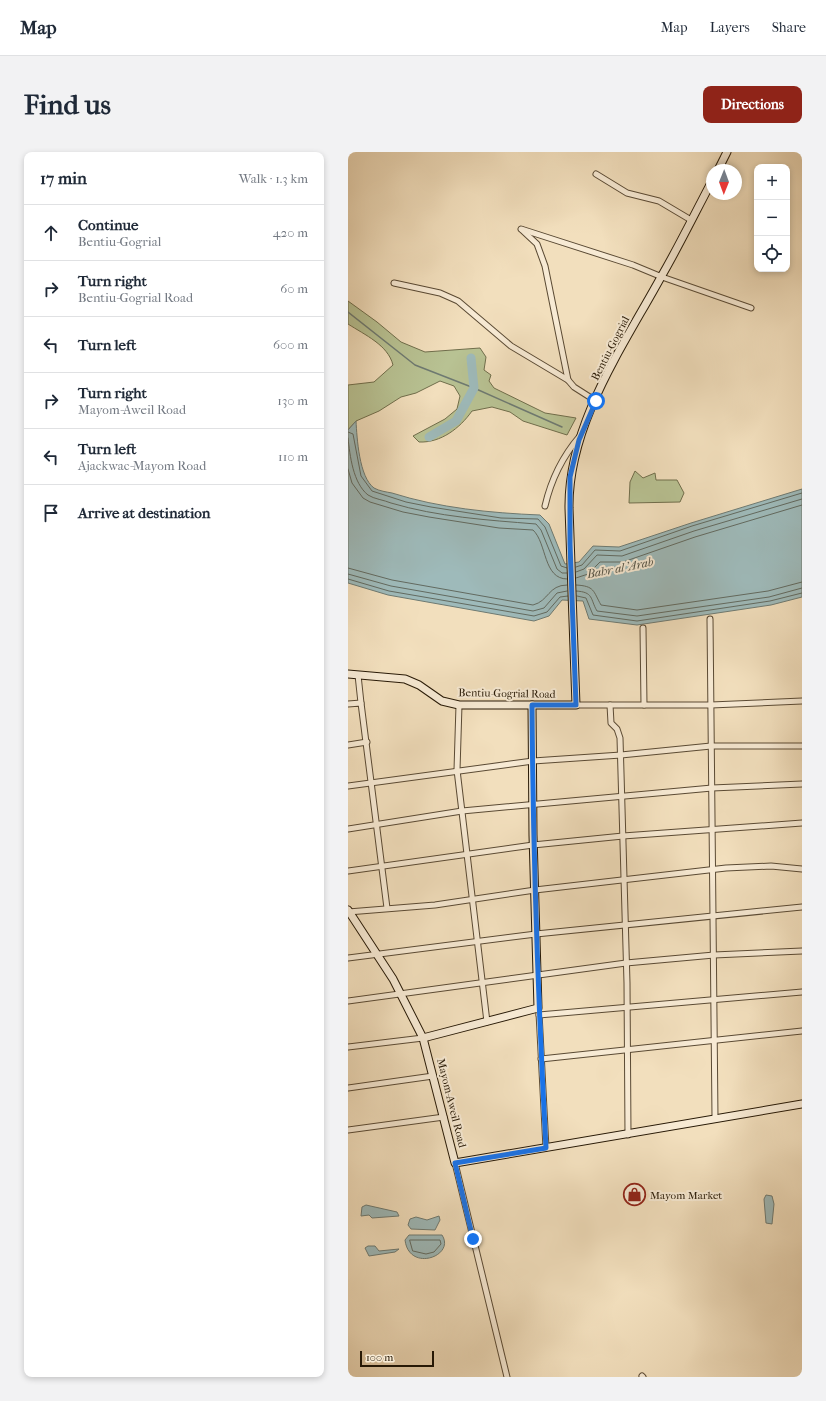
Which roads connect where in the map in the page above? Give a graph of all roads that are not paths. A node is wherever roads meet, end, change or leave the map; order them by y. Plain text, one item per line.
1 (727, 152) edge
2 (721, 164) edge
3 (596, 174) dead end
4 (706, 192) edge
5 (691, 220) junction
6 (662, 277) junction
7 (394, 283) dead end
8 (751, 308) dead end
9 (568, 380) junction
10 (596, 401) junction
11 (581, 434) junction
12 (545, 506) dead end
13 (710, 619) dead end
14 (643, 628) dead end
15 (348, 674) edge
16 (358, 675) junction
17 (802, 701) edge
18 (362, 703) junction
19 (348, 704) edge
20 (459, 705) junction
21 (532, 705) junction
22 (576, 705) junction
23 (610, 705) junction
24 (644, 705) junction
25 (711, 705) junction
26 (367, 742) junction
27 (348, 745) edge
28 (712, 746) junction
29 (802, 746) edge
30 (621, 755) junction
31 (532, 761) junction
32 (457, 770) junction
33 (372, 782) junction
34 (802, 784) edge
35 (348, 786) edge
36 (712, 788) junction
37 (622, 796) junction
38 (533, 805) junction
39 (462, 811) junction
40 (377, 823) junction
41 (802, 823) edge
42 (348, 829) edge
43 (712, 830) junction
44 (623, 836) junction
45 (533, 845) junction
46 (467, 854) junction
47 (382, 866) junction
48 (802, 868) edge
49 (713, 870) junction
50 (348, 871) edge
51 (624, 879) junction
52 (535, 890) junction
53 (473, 899) junction
54 (802, 907) edge
55 (387, 908) junction
56 (348, 911) edge
57 (713, 914) junction
58 (625, 925) junction
59 (536, 934) junction
60 (477, 941) junction
61 (802, 951) edge
62 (377, 954) junction
63 (714, 954) junction
64 (348, 958) edge
65 (626, 963) junction
66 (538, 976) junction
67 (482, 982) junction
68 (802, 992) edge
69 (400, 993) junction
70 (714, 1000) junction
71 (348, 1001) edge
72 (627, 1006) junction
73 (539, 1011) junction
74 (487, 1022) junction
75 (802, 1031) edge
76 (423, 1038) junction
77 (714, 1040) junction
78 (348, 1047) edge
79 (627, 1050) junction
80 (541, 1059) junction
81 (434, 1076) junction
82 (348, 1088) edge
83 (802, 1104) edge
84 (444, 1117) junction
85 (715, 1117) junction
86 (348, 1130) edge
87 (628, 1135) junction
88 (546, 1148) junction
89 (455, 1163) junction
90 (506, 1377) edge

1 - 2 main road
3 - 5 street
4 - 5 main road, Bentiu-Gogrial
5 - 6 main road, Bentiu-Gogrial
6 - 8 street
6 - 9 street
6 - 10 main road, Bentiu-Gogrial
7 - 9 street
9 - 10 street
10 - 11 main road, Bentiu-Gogrial
11 - 12 street
11 - 22 main road, Bentiu-Gogrial
13 - 25 street
14 - 24 street
15 - 16 main road, Bentiu-Gogrial Road
16 - 18 street
16 - 20 main road, Bentiu-Gogrial Road
17 - 25 street
18 - 19 street
18 - 26 street
20 - 21 main road, Bentiu-Gogrial Road
20 - 32 street
21 - 22 main road, Bentiu-Gogrial Road
21 - 31 main road
22 - 23 street
23 - 24 street
23 - 30 street
24 - 25 street
25 - 28 street
26 - 27 street
26 - 33 street
28 - 29 street
28 - 30 street
28 - 36 street
30 - 31 street
30 - 37 street
31 - 32 street
31 - 38 main road
32 - 33 street
32 - 39 street
33 - 35 street
33 - 40 street
34 - 36 street
36 - 37 street
36 - 43 street
37 - 38 street
37 - 44 street
38 - 39 street
38 - 45 main road
39 - 40 street
39 - 46 street
40 - 42 street
40 - 47 street
41 - 43 street
43 - 44 street
43 - 49 street
44 - 45 street
44 - 51 street
45 - 46 street
45 - 52 main road
46 - 47 street
46 - 53 street
47 - 50 street
47 - 55 street
48 - 49 street
49 - 51 street
49 - 57 street
51 - 52 street
51 - 58 street
52 - 53 street
52 - 59 main road
53 - 55 street
53 - 60 street
54 - 57 street
55 - 56 street
56 - 62 main road, Mayom-Aweil Road
57 - 58 street
57 - 63 street
58 - 59 street
58 - 65 street
59 - 60 street
59 - 66 main road
60 - 62 street
60 - 67 street
61 - 63 street
62 - 64 street
62 - 69 main road, Mayom-Aweil Road
63 - 65 street
63 - 70 street
65 - 66 street
65 - 72 street
66 - 67 street
66 - 73 main road
67 - 69 street
67 - 74 street
68 - 70 street
69 - 71 street
69 - 76 main road, Mayom-Aweil Road
70 - 72 street
70 - 77 street
72 - 73 street
72 - 79 street
73 - 74 main road
73 - 80 street
74 - 76 main road
75 - 77 street
76 - 78 street
76 - 81 main road, Mayom-Aweil Road
77 - 79 street
77 - 85 street
79 - 80 street
79 - 87 street
80 - 88 street
81 - 82 street
81 - 84 main road, Mayom-Aweil Road
83 - 85 main road, Mayom-Aweil Road
84 - 86 street
84 - 89 main road, Mayom-Aweil Road
85 - 87 main road, Mayom-Aweil Road
87 - 88 main road, Mayom-Aweil Road
88 - 89 main road, Mayom-Aweil Road
89 - 90 street

